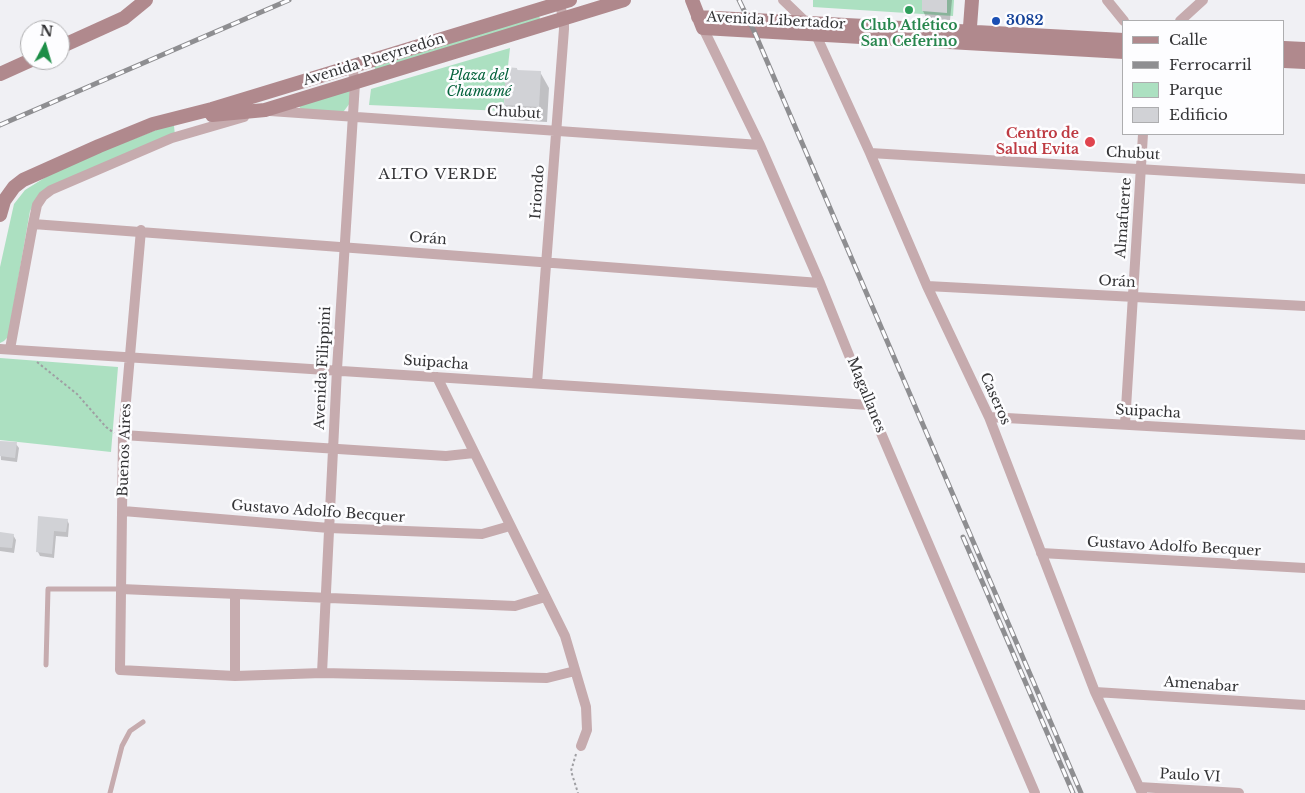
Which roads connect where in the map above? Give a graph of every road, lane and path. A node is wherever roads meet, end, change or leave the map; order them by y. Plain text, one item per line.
1 (624, 0) edge
2 (692, 0) edge
3 (783, 0) edge
4 (972, 0) edge
5 (1107, 0) edge
6 (1203, 0) edge
7 (145, 1) edge
8 (565, 2) edge
9 (564, 18) junction
10 (1123, 20) edge
11 (1181, 20) edge
12 (701, 22) junction
13 (807, 22) junction
14 (816, 35) junction
15 (970, 38) junction
16 (1122, 40) edge
17 (70, 42) edge
18 (1285, 48) edge
19 (1305, 49) edge
20 (1122, 52) edge
21 (1285, 61) edge
22 (1305, 62) edge
23 (20, 65) edge
24 (352, 66) junction
25 (0, 74) edge
26 (355, 82) junction
27 (265, 110) junction
28 (352, 117) junction
29 (176, 118) junction
30 (556, 129) junction
31 (1143, 135) edge
32 (760, 145) junction
33 (870, 153) junction
34 (1141, 169) junction
35 (1305, 179) edge
36 (2, 201) edge
37 (0, 215) edge
38 (33, 224) junction
39 (141, 230) junction
40 (344, 246) junction
41 (546, 262) junction
42 (820, 283) junction
43 (927, 286) junction
44 (1133, 296) junction
45 (1305, 306) edge
46 (5, 349) edge
47 (28, 350) junction
48 (130, 356) junction
49 (337, 370) junction
50 (436, 377) junction
51 (537, 383) junction
52 (869, 405) junction
53 (989, 417) junction
54 (1125, 424) junction
55 (123, 435) junction
56 (1305, 435) edge
57 (333, 448) junction
58 (474, 453) junction
59 (123, 511) junction
60 (510, 526) junction
61 (329, 528) junction
62 (1041, 553) junction
63 (1305, 568) edge
64 (121, 589) junction
65 (235, 594) junction
66 (326, 598) junction
67 (545, 598) junction
68 (46, 665) dead end
69 (575, 671) junction
70 (322, 673) junction
71 (235, 676) junction
72 (1095, 692) junction
73 (1305, 705) edge
74 (144, 722) dead end
75 (581, 746) joint
76 (1140, 790) edge
77 (110, 793) edge
78 (578, 793) edge
79 (1035, 793) edge
80 (1239, 793) edge

1 - 9 street, Avenida Pueyrredón
2 - 12 street, Magallanes
3 - 13 street, Caseros
4 - 15 street
5 - 10 street
6 - 11 street
7 - 17 street
8 - 9 street, Iriondo
8 - 24 street, Avenida Pueyrredón
9 - 26 street, Avenida Pueyrredón
9 - 30 street, Iriondo
12 - 13 street, Avenida Libertador
12 - 14 street, Avenida Libertador
12 - 32 street, Magallanes
13 - 14 street, Caseros
13 - 15 street, Avenida Libertador
14 - 15 street, Avenida Libertador
14 - 33 street, Caseros
15 - 16 street, Avenida Libertador
15 - 20 street, Avenida Libertador
18 - 19 street
21 - 22 street
23 - 25 street
24 - 26 street, Avenida Filippini
24 - 29 street, Avenida Pueyrredón
26 - 27 street, Avenida Pueyrredón
26 - 28 street, Avenida Filippini
27 - 28 street, Chubut
27 - 29 street, Avenida Pueyrredón
27 - 38 street, Avenida Pueyrredón
28 - 30 street, Chubut
28 - 40 street, Avenida Filippini
29 - 36 street, Avenida Pueyrredón
30 - 32 street, Chubut
30 - 41 street, Iriondo
31 - 34 street, Almafuerte
32 - 42 street, Magallanes
33 - 34 street, Chubut
33 - 43 street, Caseros
34 - 35 street, Chubut
34 - 44 street, Almafuerte
36 - 37 street
38 - 39 street, Orán
38 - 46 street
39 - 40 street, Orán
39 - 48 street, Buenos Aires
40 - 41 street, Orán
40 - 49 street, Avenida Filippini
41 - 42 street, Orán
41 - 51 street, Iriondo
42 - 52 street, Magallanes
43 - 44 street, Orán
43 - 53 street, Caseros
44 - 45 street, Orán
44 - 54 street, Almafuerte
46 - 47 street, Suipacha
47 - 48 street, Suipacha
47 - 55 path
48 - 49 street, Suipacha
48 - 55 street, Buenos Aires
49 - 50 street, Suipacha
49 - 57 street, Avenida Filippini
50 - 51 street, Suipacha
50 - 58 street
51 - 52 street, Suipacha
52 - 79 street, Magallanes
53 - 54 street, Suipacha
53 - 62 street, Caseros
54 - 56 street, Suipacha
55 - 57 street
55 - 59 street, Buenos Aires
57 - 58 street
57 - 61 street, Avenida Filippini
58 - 60 street
59 - 61 street, Gustavo Adolfo Becquer
59 - 64 street, Buenos Aires
60 - 61 street, Gustavo Adolfo Becquer
60 - 67 street
61 - 66 street, Avenida Filippini
62 - 63 street, Gustavo Adolfo Becquer
62 - 72 street, Caseros
64 - 65 street
64 - 68 lane
64 - 71 street, Buenos Aires
65 - 66 street
65 - 71 street
66 - 67 street
66 - 70 street, Avenida Filippini
67 - 69 street
69 - 70 street
69 - 75 street
70 - 71 street
72 - 73 street, Amenabar
72 - 76 street, Caseros
74 - 77 lane
75 - 78 path
76 - 80 street, Paulo VI

